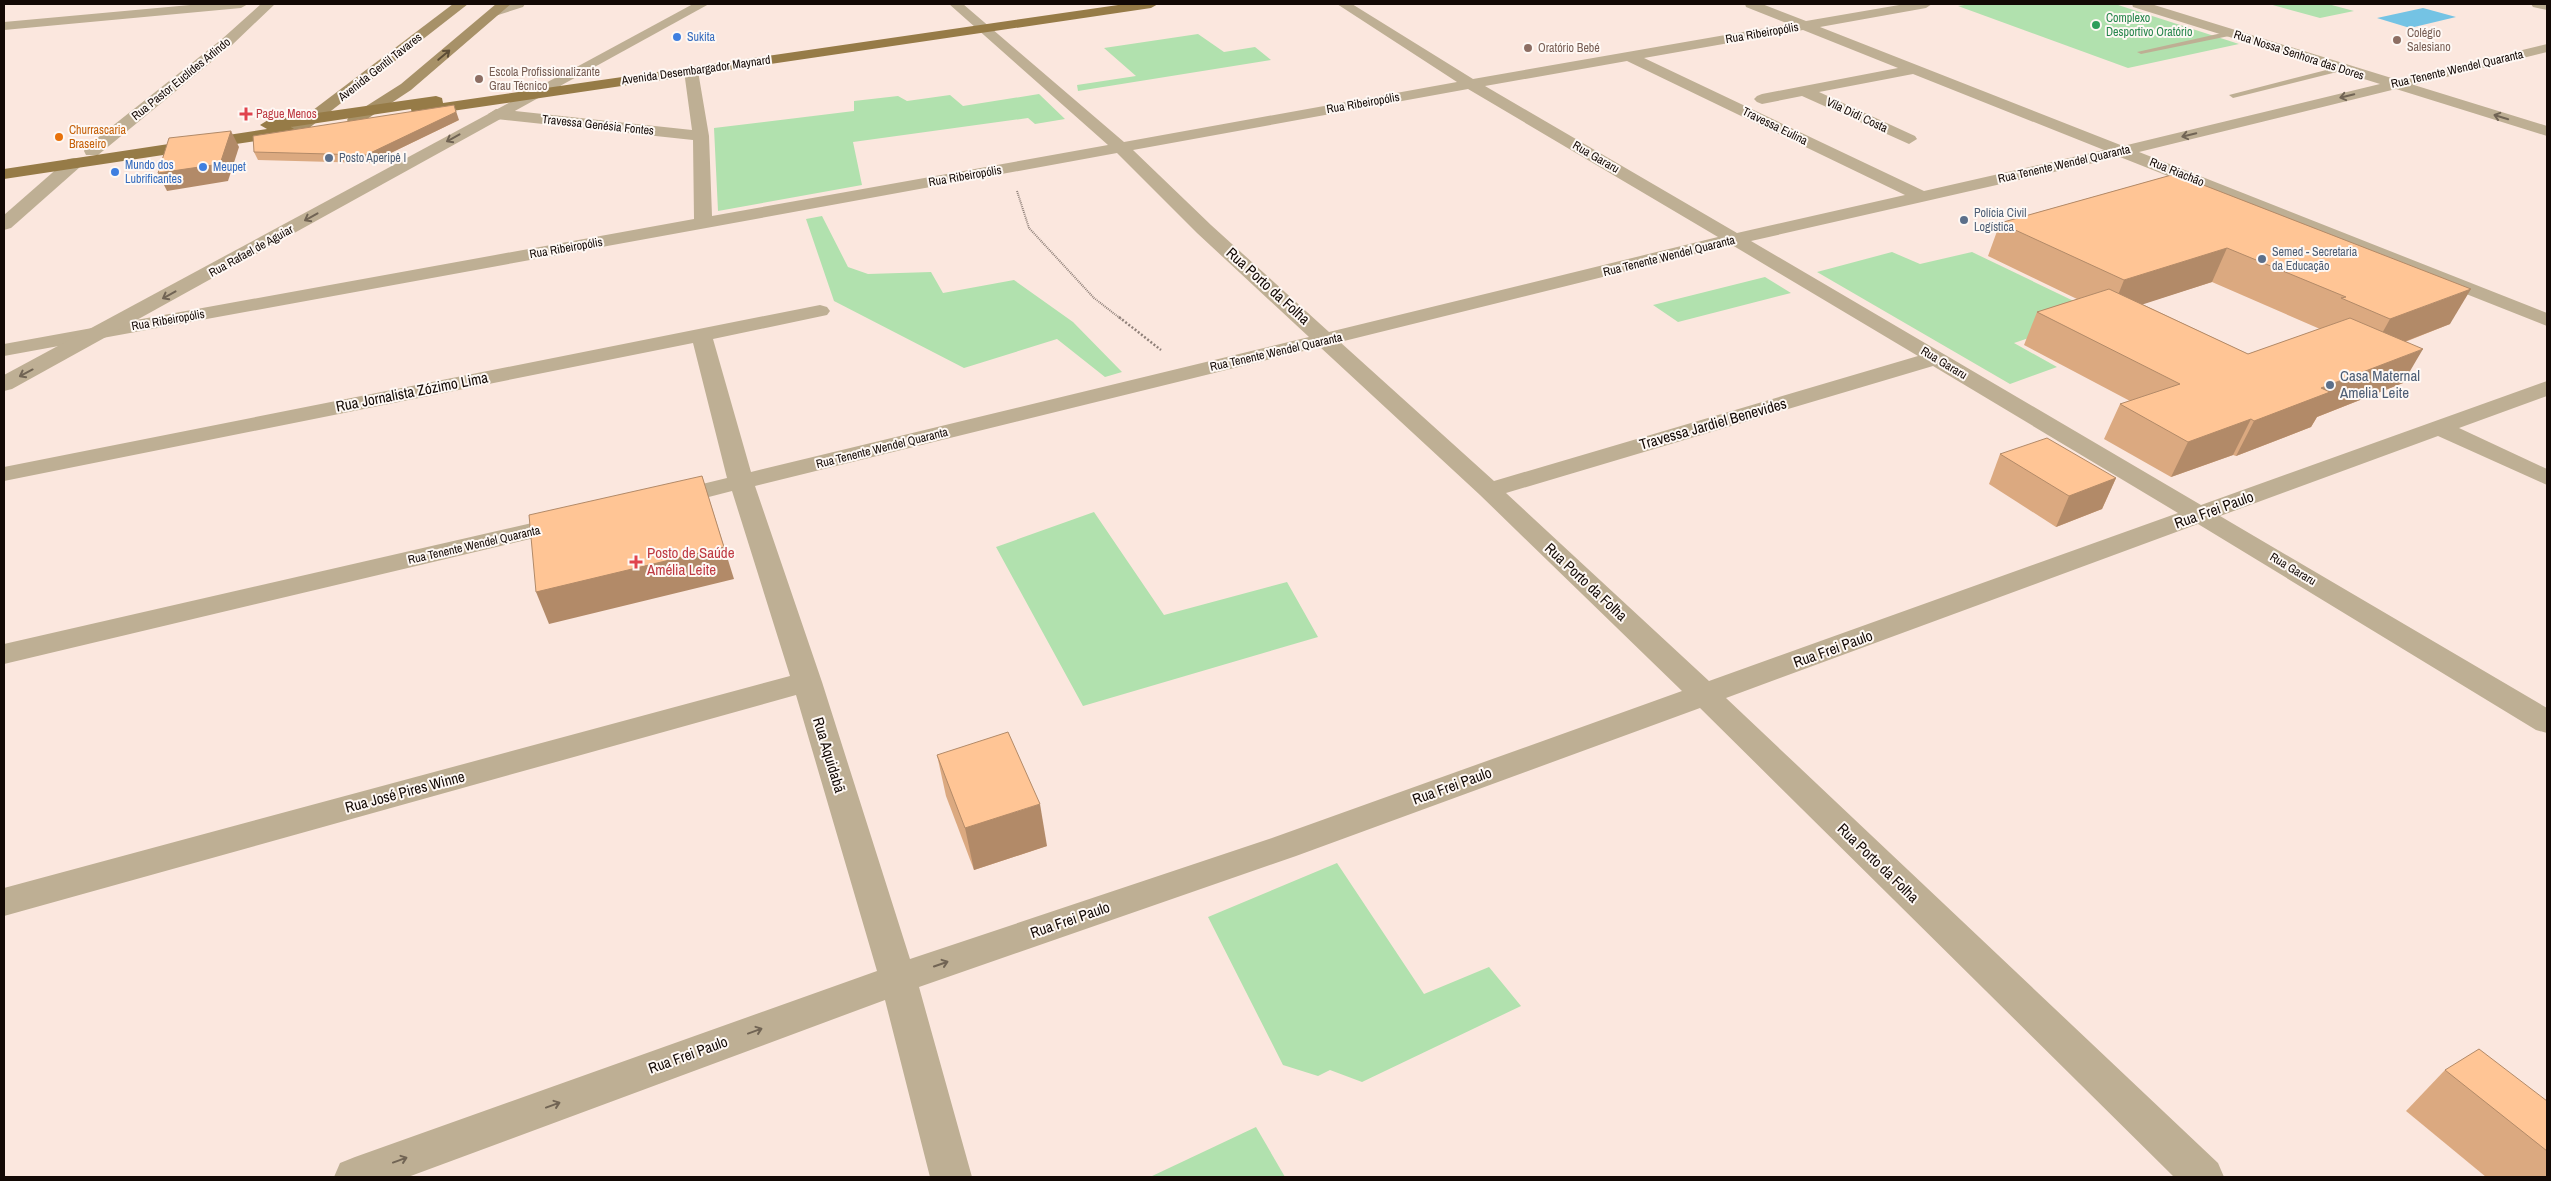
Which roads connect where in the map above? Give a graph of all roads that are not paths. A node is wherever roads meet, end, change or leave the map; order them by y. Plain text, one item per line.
1 (241, 4) edge
2 (268, 4) edge
3 (461, 4) edge
4 (518, 4) edge
5 (702, 4) edge
6 (1098, 4) edge
7 (1151, 4) edge
8 (1343, 4) edge
9 (1751, 4) edge
10 (1926, 4) edge
11 (2138, 4) edge
12 (2538, 4) edge
13 (2547, 6) edge
14 (500, 8) edge
15 (18, 12) dead end
16 (970, 18) edge
17 (4, 21) edge
18 (4, 26) edge
19 (1808, 26) junction
20 (2231, 33) junction
21 (2547, 48) edge
22 (2141, 52) dead end
23 (1628, 56) junction
24 (2342, 68) junction
25 (1914, 69) junction
26 (691, 71) junction
27 (555, 83) junction
28 (1471, 84) junction
29 (2394, 84) junction
30 (406, 87) junction
31 (1804, 91) junction
32 (532, 95) junction
33 (2233, 96) dead end
34 (448, 99) junction
35 (1762, 99) dead end
36 (488, 108) junction
37 (372, 110) junction
38 (355, 120) junction
39 (305, 124) junction
40 (2547, 132) edge
41 (701, 136) junction
42 (1909, 139) dead end
43 (1120, 148) junction
44 (92, 151) junction
45 (2124, 151) junction
46 (74, 163) junction
47 (4, 164) edge
48 (4, 174) edge
49 (1921, 196) junction
50 (703, 223) junction
51 (4, 224) edge
52 (1735, 239) junction
53 (820, 311) dead end
54 (2547, 320) edge
55 (102, 332) junction
56 (701, 334) junction
57 (1327, 340) junction
58 (4, 350) edge
59 (1936, 358) junction
60 (4, 384) edge
61 (2547, 388) edge
62 (2440, 428) junction
63 (4, 474) edge
64 (2547, 478) edge
65 (741, 482) junction
66 (1489, 490) junction
67 (645, 505) edge
68 (2202, 515) junction
69 (587, 518) edge
70 (4, 654) edge
71 (807, 682) junction
72 (1705, 695) junction
73 (2547, 722) edge
74 (4, 902) edge
75 (898, 978) junction
76 (355, 1177) edge
77 (951, 1177) edge
78 (2203, 1177) edge

1 - 18 street
2 - 44 street, Rua Pastor Euclídes Arlindo
3 - 39 main road, Avenida Gentil Tavares
4 - 14 street, Avenida Gentil Tavares
5 - 27 street
6 - 16 main road, Avenida Desembargador Maynard
7 - 16 main road, Avenida Desembargador Maynard
8 - 28 street, Rua Gararu
9 - 19 street, Rua Riachão
10 - 19 street, Rua Ribeiropólis
11 - 20 street, Rua Nossa Senhora das Dores
12 - 13 street
30 -> 14 main road, Avenida Gentil Tavares
15 - 17 street
16 - 26 main road, Avenida Desembargador Maynard
16 - 27 main road, Avenida Desembargador Maynard
16 - 43 street, Rua Porto da Folha
19 - 23 street, Rua Ribeiropólis
19 - 25 street, Rua Riachão
20 - 22 lane
20 - 24 street, Rua Nossa Senhora das Dores
21 - 29 street, Rua Tenente Wendel Quaranta
23 - 28 street, Rua Ribeiropólis
23 - 49 street, Travessa Eulina
24 - 29 street, Rua Nossa Senhora das Dores
24 - 33 lane
25 - 31 street, Vila Didi Costa
25 - 45 street, Rua Riachão
26 - 32 main road, Avenida Desembargador Maynard
26 - 41 street
27 - 32 street, Rua Rafael de Aguiar
27 - 34 main road, Avenida Desembargador Maynard
28 - 43 street, Rua Ribeiropólis
28 - 52 street, Rua Gararu
40 -> 29 street, Rua Nossa Senhora das Dores
29 -> 45 street, Rua Tenente Wendel Quaranta
30 - 34 main road
30 - 37 main road, Avenida Gentil Tavares
31 - 35 street, Vila Didi Costa
31 - 42 street, Vila Didi Costa
32 - 36 street, Rua Rafael de Aguiar
34 - 37 main road, Avenida Desembargador Maynard
36 - 38 main road, Avenida Desembargador Maynard
36 - 41 street, Travessa Genésia Fontes
36 -> 55 street, Rua Rafael de Aguiar
37 - 38 main road, Avenida Gentil Tavares
37 - 39 main road, Avenida Desembargador Maynard
38 - 39 main road, Avenida Desembargador Maynard
39 - 44 main road, Avenida Desembargador Maynard
39 - 46 main road, Avenida Desembargador Maynard
41 - 50 street
43 - 50 street, Rua Ribeiropólis
43 - 57 street, Rua Porto da Folha
44 - 47 main road, Avenida Desembargador Maynard
45 - 49 street, Rua Tenente Wendel Quaranta
45 - 54 street, Rua Riachão
46 - 48 main road, Avenida Desembargador Maynard
46 - 51 street
49 - 52 street, Rua Tenente Wendel Quaranta
50 - 55 street, Rua Ribeiropólis
52 - 57 street, Rua Tenente Wendel Quaranta
52 - 59 street, Rua Gararu
53 - 56 street, Rua Jornalista Zózimo Lima
55 - 58 street, Rua Ribeiropólis
55 -> 60 street, Rua Rafael de Aguiar
56 - 63 street, Rua Jornalista Zózimo Lima
56 - 65 street, Rua Aquidabã
57 - 65 street, Rua Tenente Wendel Quaranta
57 - 66 street, Rua Porto da Folha
59 - 66 street, Travessa Jardiel Benevides
59 - 68 street, Rua Gararu
61 - 62 street, Rua Frei Paulo
62 - 64 street
62 - 68 street, Rua Frei Paulo
65 - 67 street, Rua Tenente Wendel Quaranta
65 - 71 street, Rua Aquidabã
66 - 72 street, Rua Porto da Folha
68 - 72 street, Rua Frei Paulo
68 - 73 street, Rua Gararu
69 - 70 street, Rua Tenente Wendel Quaranta
71 - 74 street, Rua José Pires Winne
71 - 75 street, Rua Aquidabã
75 -> 72 street, Rua Frei Paulo
72 - 78 street, Rua Porto da Folha
76 -> 75 street, Rua Frei Paulo
75 - 77 street, Rua Aquidabã

